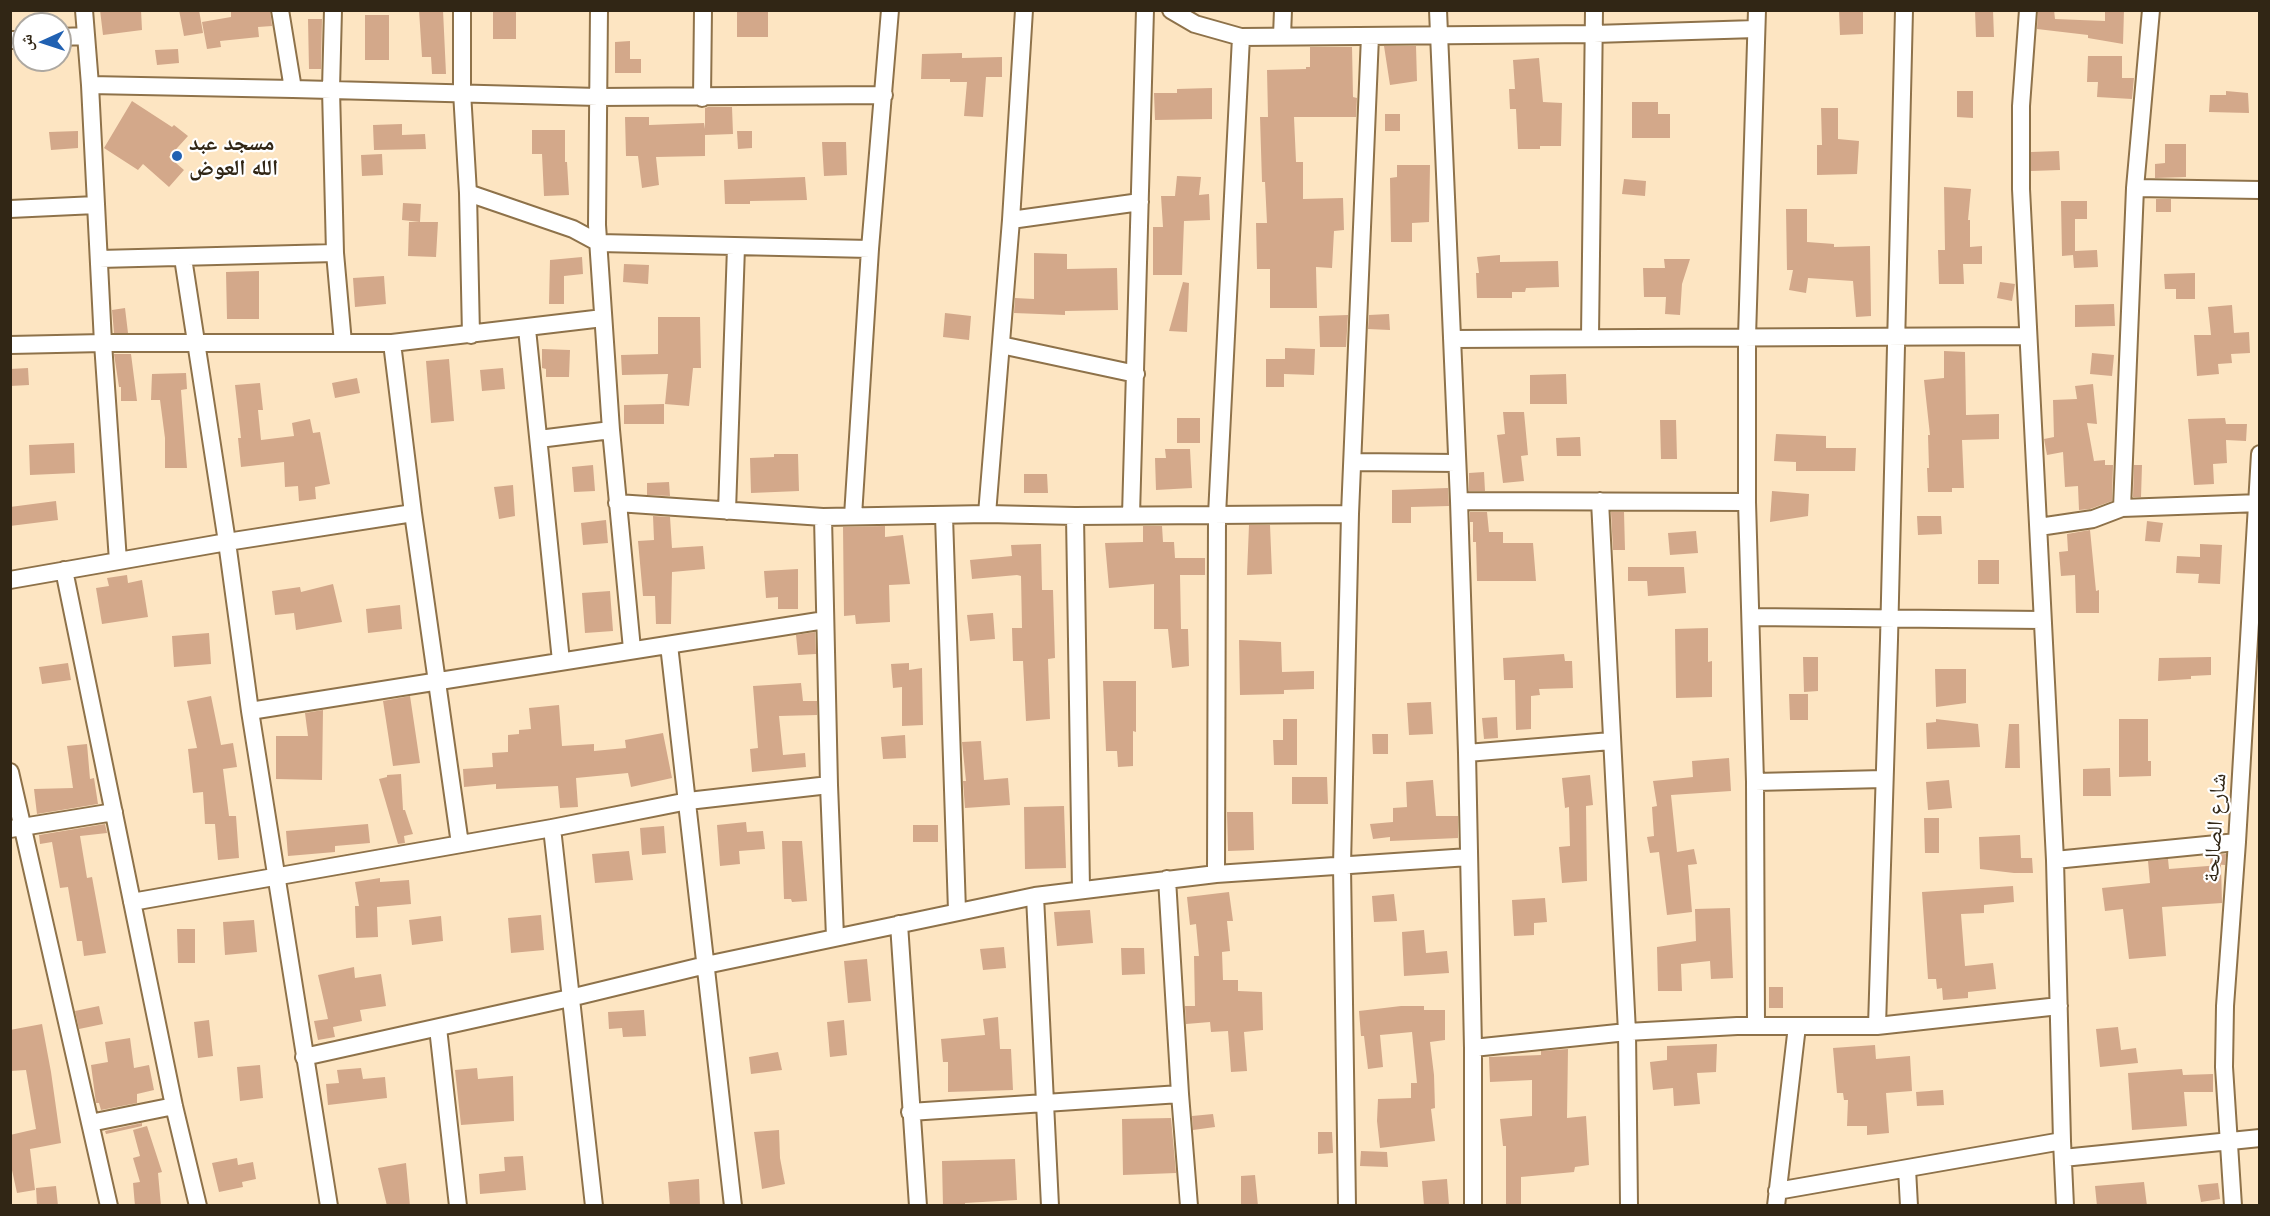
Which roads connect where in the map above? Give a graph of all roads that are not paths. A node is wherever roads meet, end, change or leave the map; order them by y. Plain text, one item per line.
1 (84, 10) edge
2 (280, 10) edge
3 (333, 10) edge
4 (462, 10) edge
5 (599, 10) edge
6 (702, 10) edge
7 (890, 10) edge
8 (1024, 10) edge
9 (1145, 10) edge
10 (1171, 10) edge
11 (1283, 10) edge
12 (1438, 10) edge
13 (1594, 10) edge
14 (1756, 10) edge
15 (1904, 10) edge
16 (2028, 10) edge
17 (2151, 10) edge
18 (1756, 29) junction
19 (1594, 34) junction
20 (86, 36) junction
21 (1282, 36) junction
22 (1370, 36) junction
23 (1439, 36) junction
24 (72, 37) edge
25 (1241, 37) junction
26 (90, 85) junction
27 (293, 88) junction
28 (331, 89) junction
29 (462, 92) junction
30 (884, 95) junction
31 (598, 97) junction
32 (702, 98) junction
33 (2135, 188) junction
34 (2259, 190) edge
35 (468, 193) junction
36 (1140, 202) junction
37 (96, 205) junction
38 (10, 209) edge
39 (1011, 220) junction
40 (599, 243) junction
41 (736, 247) junction
42 (870, 249) junction
43 (335, 253) junction
44 (183, 258) junction
45 (99, 259) junction
46 (603, 318) junction
47 (527, 328) junction
48 (471, 335) junction
49 (2028, 336) junction
50 (1590, 337) junction
51 (1747, 337) junction
52 (1897, 338) junction
53 (1452, 339) junction
54 (195, 342) junction
55 (103, 343) junction
56 (343, 343) junction
57 (392, 343) junction
58 (10, 345) edge
59 (1001, 345) junction
60 (1136, 374) junction
61 (611, 430) junction
62 (539, 439) junction
63 (2259, 454) edge
64 (1353, 462) junction
65 (1457, 463) junction
66 (1459, 501) junction
67 (1600, 501) junction
68 (1747, 502) junction
69 (617, 503) junction
70 (2258, 503) edge
71 (2122, 508) junction
72 (728, 511) junction
73 (413, 513) junction
74 (987, 514) junction
75 (1350, 514) junction
76 (1131, 515) junction
77 (1217, 515) junction
78 (853, 516) junction
79 (944, 516) junction
80 (1075, 516) junction
81 (823, 517) junction
82 (2039, 527) junction
83 (227, 542) junction
84 (118, 561) junction
85 (64, 570) junction
86 (10, 580) edge
87 (1750, 617) junction
88 (1889, 617) junction
89 (825, 620) junction
90 (2042, 620) junction
91 (669, 645) junction
92 (632, 649) junction
93 (561, 661) junction
94 (437, 680) junction
95 (250, 711) junction
96 (1611, 741) junction
97 (1467, 753) junction
98 (10, 772) edge
99 (1884, 779) junction
100 (1755, 782) junction
101 (829, 785) junction
102 (688, 801) junction
103 (114, 812) junction
104 (17, 828) edge
105 (552, 828) junction
106 (2237, 842) junction
107 (460, 844) junction
108 (1469, 857) junction
109 (2055, 860) junction
110 (1342, 866) junction
111 (1216, 874) junction
112 (276, 876) junction
113 (1167, 879) junction
114 (1081, 889) junction
115 (1035, 896) junction
116 (132, 902) junction
117 (957, 911) junction
118 (899, 924) junction
119 (835, 937) junction
120 (706, 965) junction
121 (570, 998) junction
122 (2059, 1006) junction
123 (1756, 1025) junction
124 (1797, 1026) junction
125 (1877, 1026) junction
126 (438, 1028) junction
127 (1627, 1032) junction
128 (1473, 1048) junction
129 (304, 1057) junction
130 (1180, 1094) junction
131 (1045, 1104) junction
132 (174, 1106) junction
133 (910, 1112) junction
134 (90, 1123) junction
135 (2259, 1138) edge
136 (2227, 1141) junction
137 (2062, 1150) junction
138 (1907, 1168) junction
139 (1777, 1198) edge
140 (109, 1206) edge
141 (198, 1206) edge
142 (329, 1206) edge
143 (458, 1206) edge
144 (594, 1206) edge
145 (733, 1206) edge
146 (918, 1206) edge
147 (1050, 1206) edge
148 (1189, 1206) edge
149 (1347, 1206) edge
150 (1473, 1206) edge
151 (1629, 1206) edge
152 (1909, 1206) edge
153 (2066, 1206) edge
154 (2233, 1206) edge

1 - 20 street
2 - 27 street
3 - 28 street
4 - 29 street
5 - 31 street
6 - 32 street
7 - 30 street
8 - 39 street
9 - 36 street
10 - 25 street
11 - 21 street
12 - 23 street
13 - 19 street
14 - 18 street
15 - 52 street
16 - 49 street
17 - 33 street
18 - 19 street
18 - 51 street
19 - 23 street
19 - 50 street
20 - 24 street
20 - 26 street
21 - 22 street
21 - 25 street
22 - 23 street
22 - 64 street
23 - 53 street
25 - 77 street
26 - 27 street
26 - 37 street
27 - 28 street
28 - 29 street
28 - 43 street
29 - 31 street
29 - 35 street
30 - 32 street
30 - 42 street
31 - 32 street
31 - 40 street
33 - 34 street
33 - 71 street
35 - 40 street
35 - 48 street
36 - 39 street
36 - 60 street
37 - 38 street
37 - 45 street
39 - 59 street
40 - 41 street
40 - 46 street
41 - 42 street
41 - 72 street
42 - 78 street
43 - 44 street
43 - 56 street
44 - 45 street
44 - 54 street
45 - 55 street
46 - 47 street
46 - 61 street
47 - 48 street
47 - 62 street
48 - 57 street
49 - 52 street
49 - 82 street
50 - 51 street
50 - 53 street
51 - 52 street
51 - 68 street
52 - 88 street
53 - 65 street
54 - 55 street
54 - 56 street
54 - 83 street
55 - 58 street
55 - 84 street
56 - 57 street
57 - 73 street
59 - 60 street
59 - 74 street
60 - 76 street
61 - 62 street
61 - 69 street
62 - 93 street
63 - 70 street, شارع الصالحة
64 - 65 street
64 - 75 street
65 - 66 street
66 - 67 street
66 - 97 street
67 - 68 street
67 - 96 street
68 - 87 street
69 - 72 street
69 - 92 street
70 - 71 street
70 - 106 street, شارع الصالحة
71 - 82 street
72 - 81 street
73 - 83 street
73 - 94 street
74 - 79 street
74 - 80 street
75 - 77 street
75 - 110 street
76 - 77 street
76 - 80 street
77 - 111 street
78 - 79 street
78 - 81 street
79 - 117 street
80 - 114 street
81 - 89 street
82 - 90 street
83 - 84 street
83 - 95 street
84 - 85 street
85 - 86 street
85 - 103 street
87 - 88 street
87 - 100 street
88 - 90 street
88 - 99 street
89 - 91 street
89 - 101 street
90 - 109 street
91 - 92 street
91 - 102 street
92 - 93 street
93 - 94 street
94 - 95 street
94 - 107 street
95 - 112 street
96 - 97 street
96 - 127 street
97 - 108 street
98 - 104 street
99 - 100 street
99 - 125 street
100 - 123 street
101 - 102 street
101 - 119 street
102 - 105 street
102 - 120 street
103 - 104 street
103 - 116 street
104 - 134 street
105 - 107 street
105 - 121 street
106 - 109 street
106 - 136 street, شارع الصالحة
107 - 112 street
108 - 110 street
108 - 128 street
109 - 122 street
110 - 111 street
110 - 149 street
111 - 113 street
112 - 116 street
112 - 129 street
113 - 114 street
113 - 130 street
114 - 115 street
115 - 117 street
115 - 131 street
116 - 132 street
117 - 118 street
118 - 119 street
118 - 133 street
119 - 120 street
120 - 121 street
120 - 145 street
121 - 126 street
121 - 144 street
122 - 125 street
122 - 137 street
123 - 124 street
123 - 127 street
124 - 125 street
124 - 139 street
126 - 129 street
126 - 143 street
127 - 128 street
127 - 151 street
128 - 150 street
129 - 142 street
130 - 131 street
130 - 148 street
131 - 133 street
131 - 147 street
132 - 134 street
132 - 141 street
133 - 146 street
134 - 140 street
135 - 136 street
136 - 137 street
136 - 154 street, شارع الصالحة
137 - 138 street
137 - 153 street
138 - 139 street
138 - 152 street

